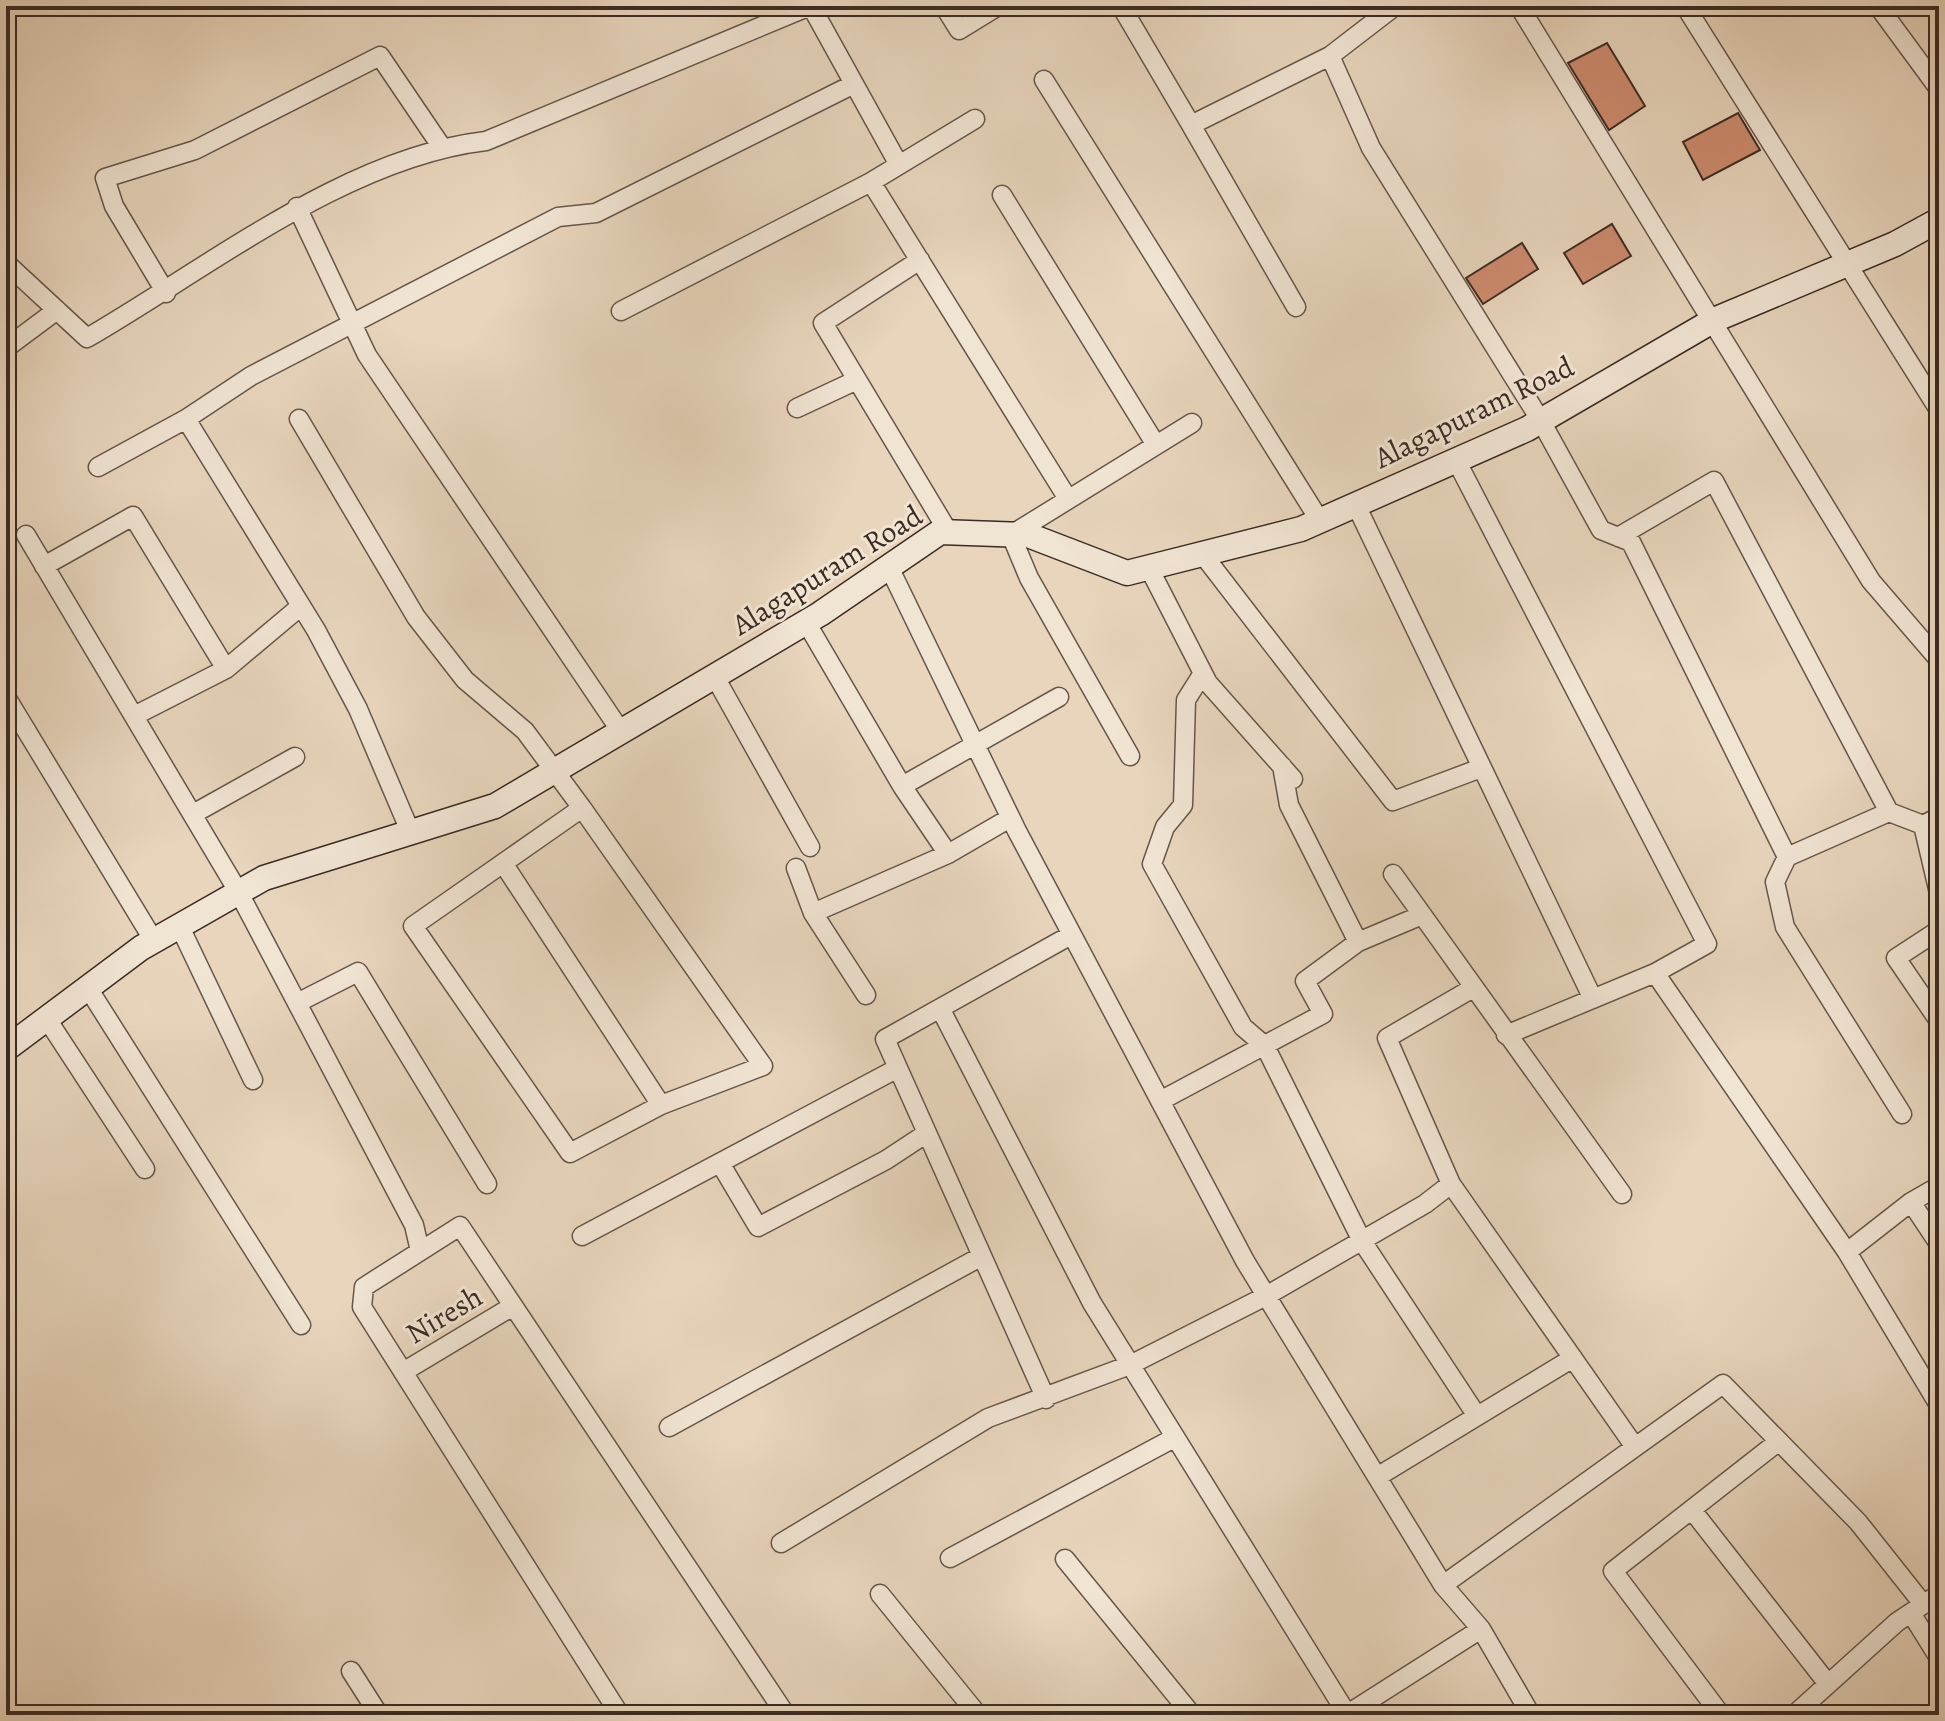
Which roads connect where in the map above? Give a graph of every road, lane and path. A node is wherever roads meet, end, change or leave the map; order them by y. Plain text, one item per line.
1 (810, 6) edge
2 (944, 6) edge
3 (998, 6) edge
4 (1121, 6) edge
5 (1395, 6) edge
6 (1519, 6) edge
7 (1685, 6) edge
8 (1878, 6) edge
9 (1330, 56) junction
10 (1044, 80) dead end
11 (854, 84) junction
12 (1939, 89) edge
13 (975, 119) dead end
14 (1191, 125) junction
15 (441, 146) junction
16 (899, 165) junction
17 (871, 182) junction
18 (1002, 195) dead end
19 (297, 207) junction
20 (1939, 220) edge
21 (920, 260) junction
22 (6, 263) edge
23 (1846, 265) junction
24 (166, 293) junction
25 (1296, 307) dead end
26 (57, 310) junction
27 (621, 311) dead end
28 (1714, 320) junction
29 (352, 323) junction
30 (6, 348) edge
31 (857, 380) junction
32 (797, 408) dead end
33 (1939, 410) edge
34 (186, 419) junction
35 (299, 419) dead end
36 (1541, 421) junction
37 (1192, 423) dead end
38 (1156, 445) junction
39 (1456, 460) junction
40 (98, 467) dead end
41 (1068, 499) junction
42 (1356, 505) junction
43 (1320, 521) junction
44 (949, 533) junction
45 (26, 535) dead end
46 (1011, 535) junction
47 (1618, 537) junction
48 (1204, 556) junction
49 (44, 566) junction
50 (889, 567) junction
51 (1149, 568) junction
52 (301, 606) junction
53 (806, 622) junction
54 (1939, 660) edge
55 (226, 669) junction
56 (1203, 673) junction
57 (715, 677) junction
58 (6, 697) edge
59 (1059, 697) dead end
60 (134, 716) junction
61 (622, 733) junction
62 (975, 745) junction
63 (1130, 756) dead end
64 (295, 757) dead end
65 (1481, 768) junction
66 (556, 771) junction
67 (902, 786) junction
68 (582, 808) junction
69 (1889, 812) junction
70 (193, 814) junction
71 (1010, 818) junction
72 (1931, 821) edge
73 (410, 831) junction
74 (810, 847) dead end
75 (948, 854) junction
76 (1787, 857) junction
77 (503, 863) junction
78 (796, 868) dead end
79 (1393, 874) dead end
80 (239, 893) junction
81 (1939, 893) edge
82 (813, 913) junction
83 (1422, 915) junction
84 (180, 927) junction
85 (1939, 930) edge
86 (1071, 935) junction
87 (154, 941) junction
88 (1358, 942) junction
89 (1655, 973) junction
90 (88, 988) junction
91 (1473, 988) junction
92 (866, 995) dead end
93 (1593, 999) junction
94 (297, 1003) junction
95 (940, 1008) junction
96 (47, 1019) junction
97 (1939, 1021) edge
98 (1506, 1035) junction
99 (1265, 1046) junction
100 (6, 1049) edge
101 (898, 1068) junction
102 (253, 1080) dead end
103 (1160, 1101) junction
104 (661, 1105) junction
105 (1902, 1114) dead end
106 (927, 1133) junction
107 (720, 1163) junction
108 (145, 1169) dead end
109 (487, 1184) dead end
110 (1451, 1184) junction
111 (1939, 1186) edge
112 (1622, 1194) dead end
113 (1911, 1202) junction
114 (582, 1236) dead end
115 (1362, 1241) junction
116 (1939, 1244) edge
117 (420, 1251) junction
118 (1847, 1252) junction
119 (982, 1256) junction
120 (1266, 1296) junction
121 (513, 1306) junction
122 (301, 1325) dead end
123 (1573, 1358) junction
124 (1130, 1365) junction
125 (403, 1372) junction
126 (1046, 1399) junction
127 (1939, 1405) edge
128 (1477, 1416) junction
129 (669, 1427) dead end
130 (1174, 1438) junction
131 (1779, 1441) junction
132 (1635, 1447) junction
133 (1377, 1477) junction
134 (1692, 1510) junction
135 (781, 1543) dead end
136 (950, 1558) dead end
137 (1065, 1559) dead end
138 (1443, 1585) junction
139 (880, 1594) dead end
140 (1924, 1604) edge
141 (1481, 1629) junction
142 (1939, 1658) edge
143 (351, 1671) dead end
144 (1828, 1684) junction
145 (1803, 1712) edge
146 (1346, 1714) edge
147 (379, 1715) edge
148 (620, 1715) edge
149 (786, 1715) edge
150 (978, 1715) edge
151 (1192, 1715) edge
152 (1531, 1715) edge
153 (1721, 1715) edge

1 - 11 street
1 - 15 street
2 - 3 street
4 - 14 street
5 - 9 street
6 - 28 street
7 - 23 street
8 - 12 street
9 - 14 street
9 - 36 street
10 - 43 street
11 - 16 street
11 - 29 street
13 - 16 street
14 - 25 street
15 - 19 street
15 - 24 street
16 - 17 street
17 - 21 street
17 - 27 street
18 - 38 street
19 - 24 street
19 - 29 street
20 - 23 main road, Alagapuram Road
21 - 31 street
21 - 41 street
22 - 26 street
23 - 28 main road, Alagapuram Road
23 - 33 street
24 - 26 street
26 - 30 street
28 - 36 main road, Alagapuram Road
28 - 54 street
29 - 34 street
29 - 61 street
31 - 32 street
31 - 44 street
34 - 40 street
34 - 52 street
35 - 66 street
36 - 39 main road, Alagapuram Road
36 - 47 street
37 - 38 street
38 - 41 street
39 - 42 main road, Alagapuram Road
39 - 89 street
41 - 46 street
42 - 43 main road, Alagapuram Road
42 - 65 street
43 - 48 main road, Alagapuram Road
44 - 46 main road, Alagapuram Road
44 - 50 main road, Alagapuram Road
45 - 49 street
46 - 51 main road, Alagapuram Road
46 - 63 street
47 - 69 street
47 - 76 street
48 - 51 main road, Alagapuram Road
48 - 65 street
49 - 55 street
49 - 60 street
50 - 53 main road, Alagapuram Road
50 - 62 street
51 - 56 street
52 - 55 street
52 - 73 street
53 - 57 main road, Alagapuram Road
53 - 67 street
55 - 60 street
56 - 88 street
56 - 99 street
57 - 61 main road, Alagapuram Road
57 - 74 street
58 - 87 street
59 - 62 street
60 - 70 street
61 - 66 main road, Alagapuram Road
62 - 67 street
62 - 71 street
64 - 70 street
65 - 93 street
66 - 68 street
66 - 73 main road, Alagapuram Road
67 - 75 street
68 - 77 street
68 - 104 street
69 - 72 street
69 - 76 street
70 - 80 street
71 - 75 street
71 - 86 street
72 - 81 street
73 - 80 main road, Alagapuram Road
75 - 82 street
76 - 105 street
77 - 104 street
77 - 104 street
78 - 82 street
79 - 83 street
80 - 84 main road, Alagapuram Road
80 - 94 street
82 - 92 street
83 - 88 street
83 - 91 street
84 - 87 main road, Alagapuram Road
84 - 102 street
85 - 97 street
86 - 95 street
86 - 103 street
87 - 90 main road, Alagapuram Road
88 - 99 street
89 - 93 street
89 - 118 street
90 - 96 main road, Alagapuram Road
90 - 122 street
91 - 98 street
91 - 110 street
93 - 98 street
94 - 109 street
94 - 117 street
95 - 101 street
95 - 124 street
96 - 100 main road, Alagapuram Road
96 - 108 street
98 - 112 street
99 - 103 street
99 - 115 street
101 - 106 street
101 - 107 street
103 - 120 street
106 - 107 street
106 - 119 street
107 - 114 street
110 - 115 street
110 - 123 street
111 - 113 street
113 - 116 street
113 - 118 street
115 - 120 street
115 - 128 street
117 - 121 street
117 - 125 street
118 - 127 street
119 - 126 street
119 - 129 street
120 - 124 street
120 - 133 street
121 - 125 street, Niresh
121 - 149 street
123 - 128 street
123 - 132 street
124 - 126 street
124 - 130 street
125 - 148 street
126 - 135 street
128 - 133 street
130 - 136 street
130 - 146 street
131 - 132 street
131 - 134 street
131 - 140 street
132 - 138 street
133 - 138 street
134 - 144 street
134 - 153 street
137 - 151 street
138 - 141 street
139 - 150 street
140 - 142 street
140 - 144 street
141 - 146 street
141 - 152 street
143 - 147 street
144 - 145 street

